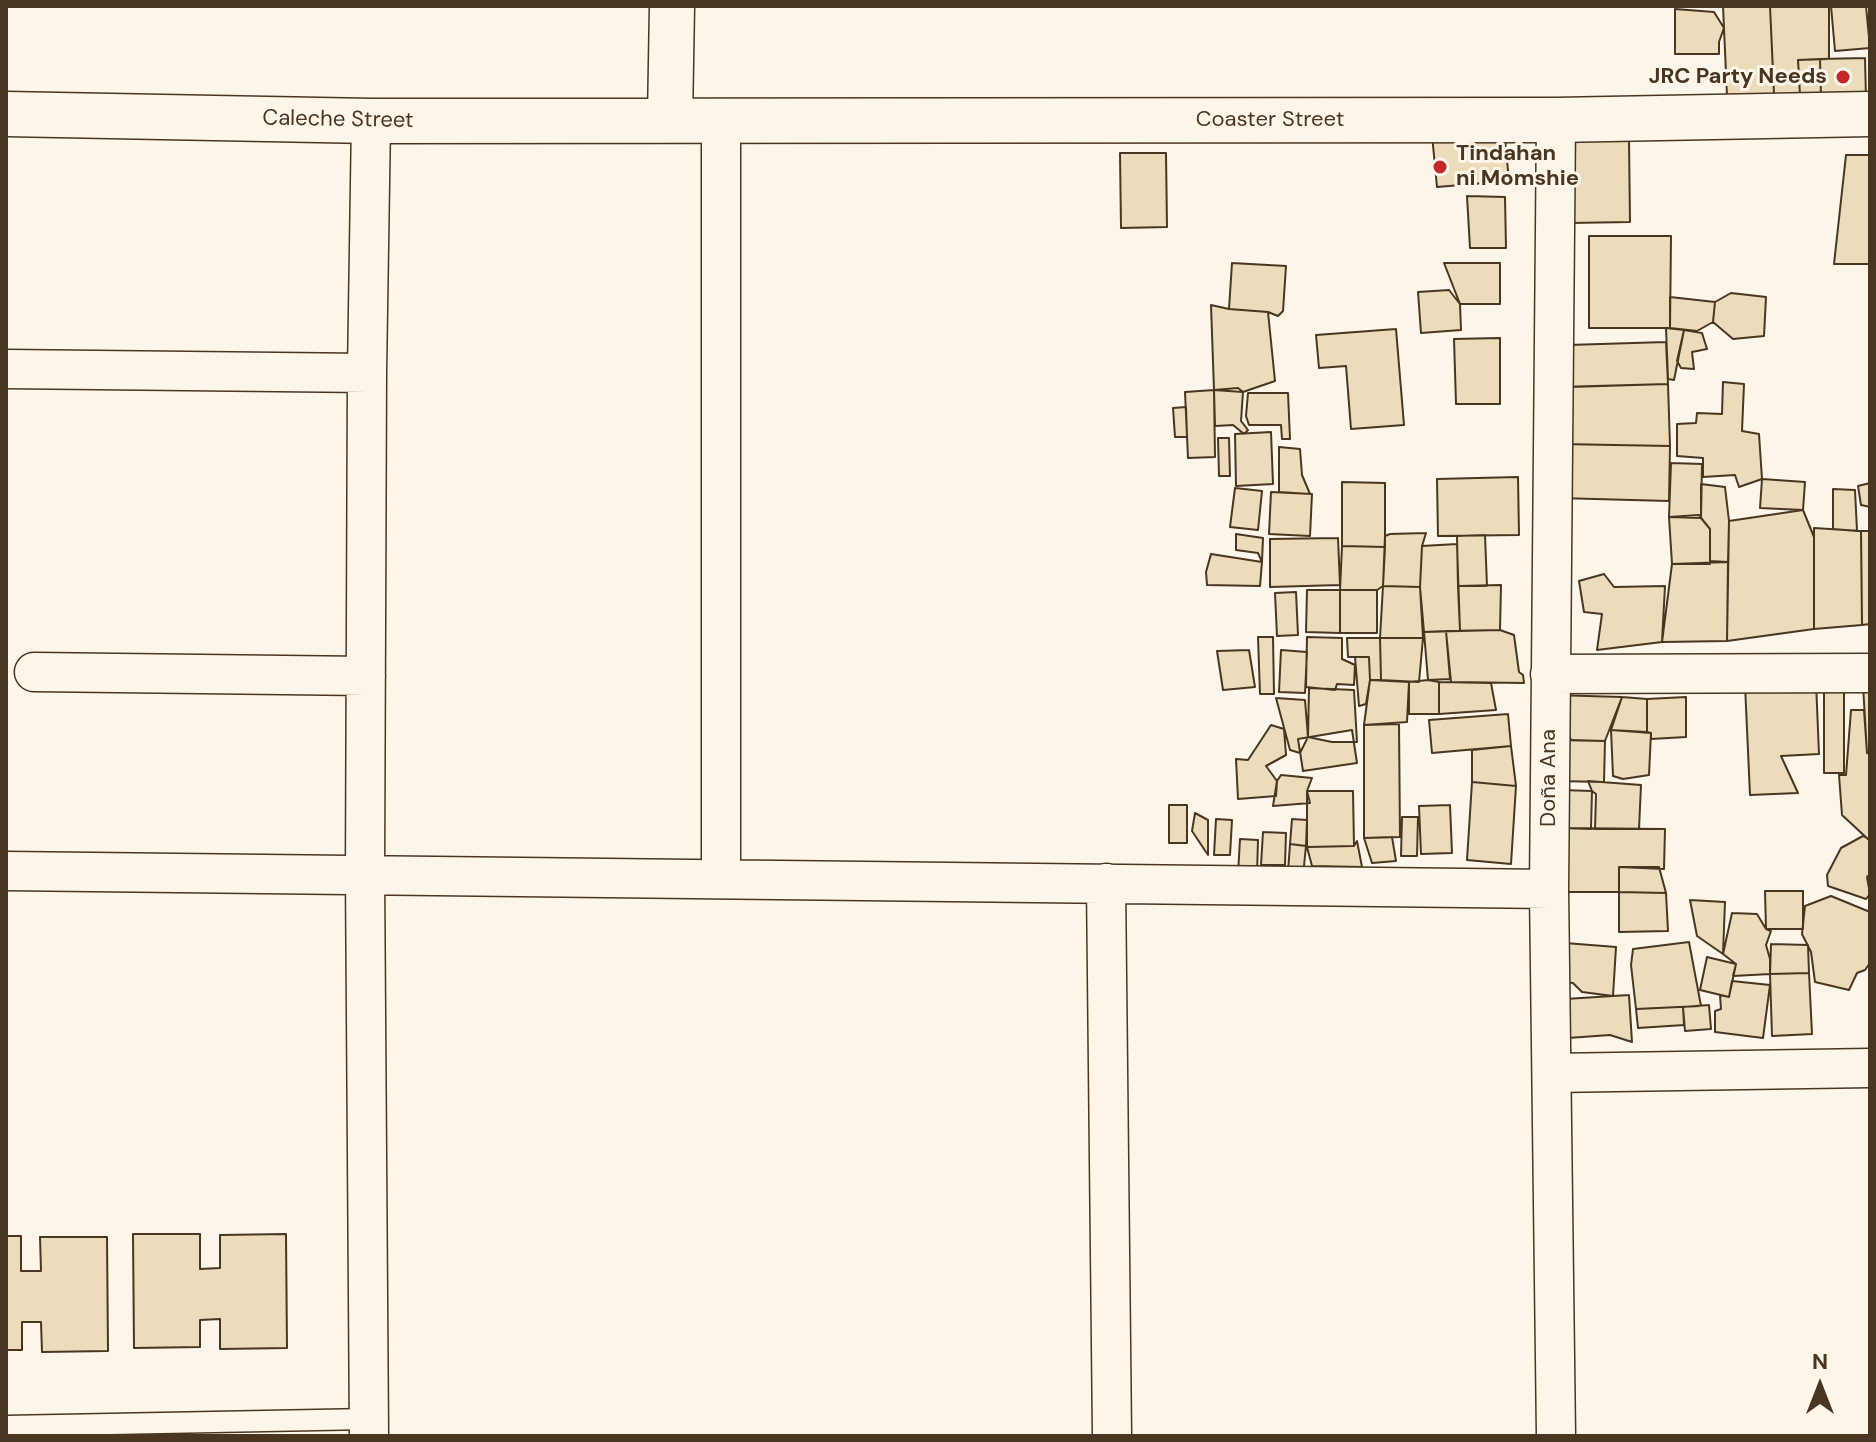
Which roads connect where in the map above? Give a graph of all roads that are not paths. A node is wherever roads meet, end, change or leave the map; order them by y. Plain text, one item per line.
1 (672, 6) edge
2 (6, 114) edge
3 (1870, 114) edge
4 (670, 119) junction
5 (721, 119) junction
6 (1556, 120) junction
7 (371, 121) junction
8 (6, 369) edge
9 (367, 373) junction
10 (34, 672) dead end
11 (1870, 673) edge
12 (1550, 674) junction
13 (366, 676) junction
14 (6, 871) edge
15 (365, 874) junction
16 (721, 878) junction
17 (1106, 883) junction
18 (1549, 889) junction
19 (1870, 1068) edge
20 (1552, 1073) junction
21 (6, 1426) edge
22 (369, 1428) edge
23 (1112, 1436) edge
24 (1556, 1436) edge

1 - 4 street
2 - 7 street, Caleche Street
3 - 6 street, Coaster Street
4 - 5 street, Coaster Street
4 - 7 street, Caleche Street
5 - 6 street, Coaster Street
5 - 16 street
6 - 12 street, Doña Ana
7 - 9 street
8 - 9 street
9 - 13 street
10 - 13 street
11 - 12 street
12 - 18 street, Doña Ana
13 - 15 street
14 - 15 street
15 - 16 street
15 - 22 street
16 - 17 street
17 - 18 street
17 - 23 street
18 - 20 street, Doña Ana
19 - 20 street
20 - 24 street, Doña Ana
21 - 22 lane

